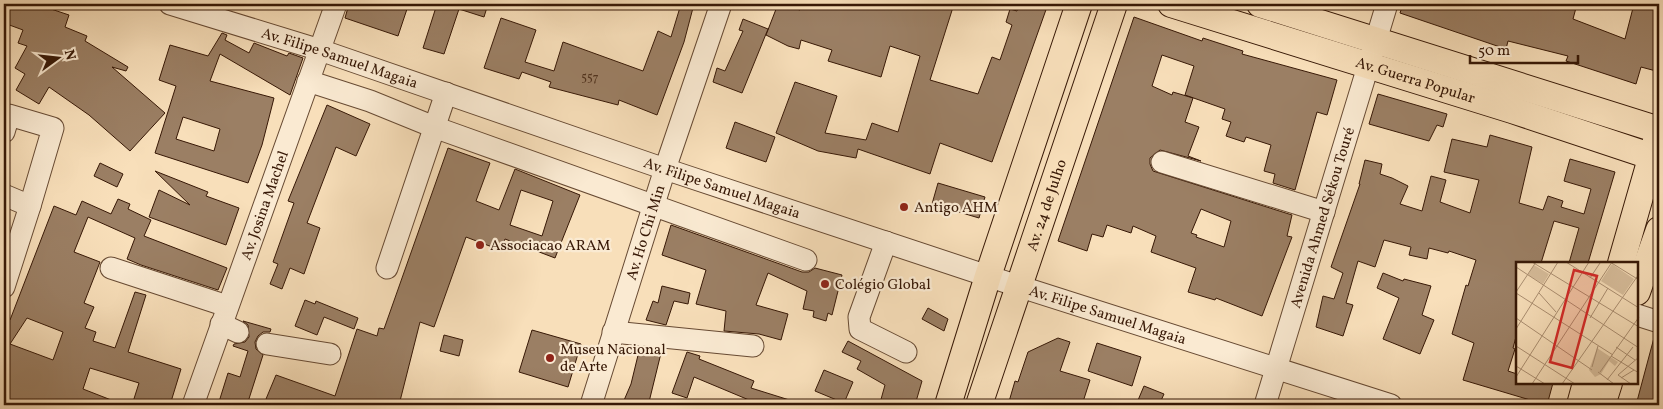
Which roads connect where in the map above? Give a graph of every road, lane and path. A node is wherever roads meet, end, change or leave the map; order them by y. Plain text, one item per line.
1 (170, 4) edge
2 (336, 4) edge
3 (721, 4) edge
4 (1079, 4) edge
5 (1114, 4) edge
6 (1172, 4) edge
7 (1260, 4) edge
8 (1387, 4) edge
9 (1377, 40) junction
10 (320, 50) junction
11 (1369, 65) junction
12 (308, 82) junction
13 (446, 93) junction
14 (434, 127) junction
15 (1659, 130) edge
16 (4, 132) edge
17 (1656, 158) edge
18 (1162, 162) dead end
19 (665, 169) junction
20 (4, 196) edge
21 (30, 206) junction
22 (653, 206) junction
23 (1324, 212) junction
24 (1659, 230) edge
25 (886, 242) junction
26 (806, 260) dead end
27 (1621, 262) edge
28 (111, 268) dead end
29 (387, 268) dead end
30 (988, 276) junction
31 (1018, 286) junction
32 (4, 287) edge
33 (1638, 289) edge
34 (1638, 315) edge
35 (1659, 322) edge
36 (242, 330) junction
37 (613, 332) junction
38 (753, 346) dead end
39 (906, 352) dead end
40 (330, 354) dead end
41 (1276, 368) junction
42 (1586, 384) edge
43 (1609, 384) edge
44 (192, 405) edge
45 (591, 405) edge
46 (948, 405) edge
47 (979, 405) edge
48 (1265, 405) edge
49 (1391, 405) edge
50 (1580, 405) edge
51 (1602, 405) edge

1 - 10 street, Av. Filipe Samuel Magaia
2 - 10 street, Av. Josina Machel
3 - 19 street, Av. Ho Chi Min
4 - 30 main road
5 - 31 main road, Av. 24 de Julho
6 - 11 main road, Av. Guerra Popular
7 - 9 main road, Av. Guerra Popular
8 - 9 street, Avenida Ahmed Sékou Touré
9 - 11 street, Avenida Ahmed Sékou Touré
9 - 15 main road, Av. Guerra Popular
10 - 12 street, Av. Josina Machel
10 - 13 street, Av. Filipe Samuel Magaia
11 - 17 main road, Av. Guerra Popular
11 - 23 street, Avenida Ahmed Sékou Touré
12 - 14 street
12 - 36 street, Av. Josina Machel
13 - 14 street
13 - 19 street, Av. Filipe Samuel Magaia
14 - 22 street
14 - 29 street
15 - 17 main road
16 - 21 street
17 - 27 main road
18 - 23 street
19 - 22 street, Av. Ho Chi Min
19 - 25 street, Av. Filipe Samuel Magaia
20 - 21 street
21 - 32 street
22 - 26 street
22 - 37 street, Av. Ho Chi Min
23 - 41 street, Avenida Ahmed Sékou Touré
24 - 33 main road
25 - 30 street, Av. Filipe Samuel Magaia
25 - 39 street
28 - 36 street
30 - 31 street, Av. Filipe Samuel Magaia
30 - 46 main road
31 - 41 street, Av. Filipe Samuel Magaia
31 - 47 main road, Av. 24 de Julho
34 - 35 street
36 - 40 street
36 - 44 street, Av. Josina Machel
37 - 38 street
37 - 45 street, Av. Ho Chi Min
41 - 48 street, Avenida Ahmed Sékou Touré
41 - 49 street, Av. Filipe Samuel Magaia
42 - 50 main road
43 - 51 main road

